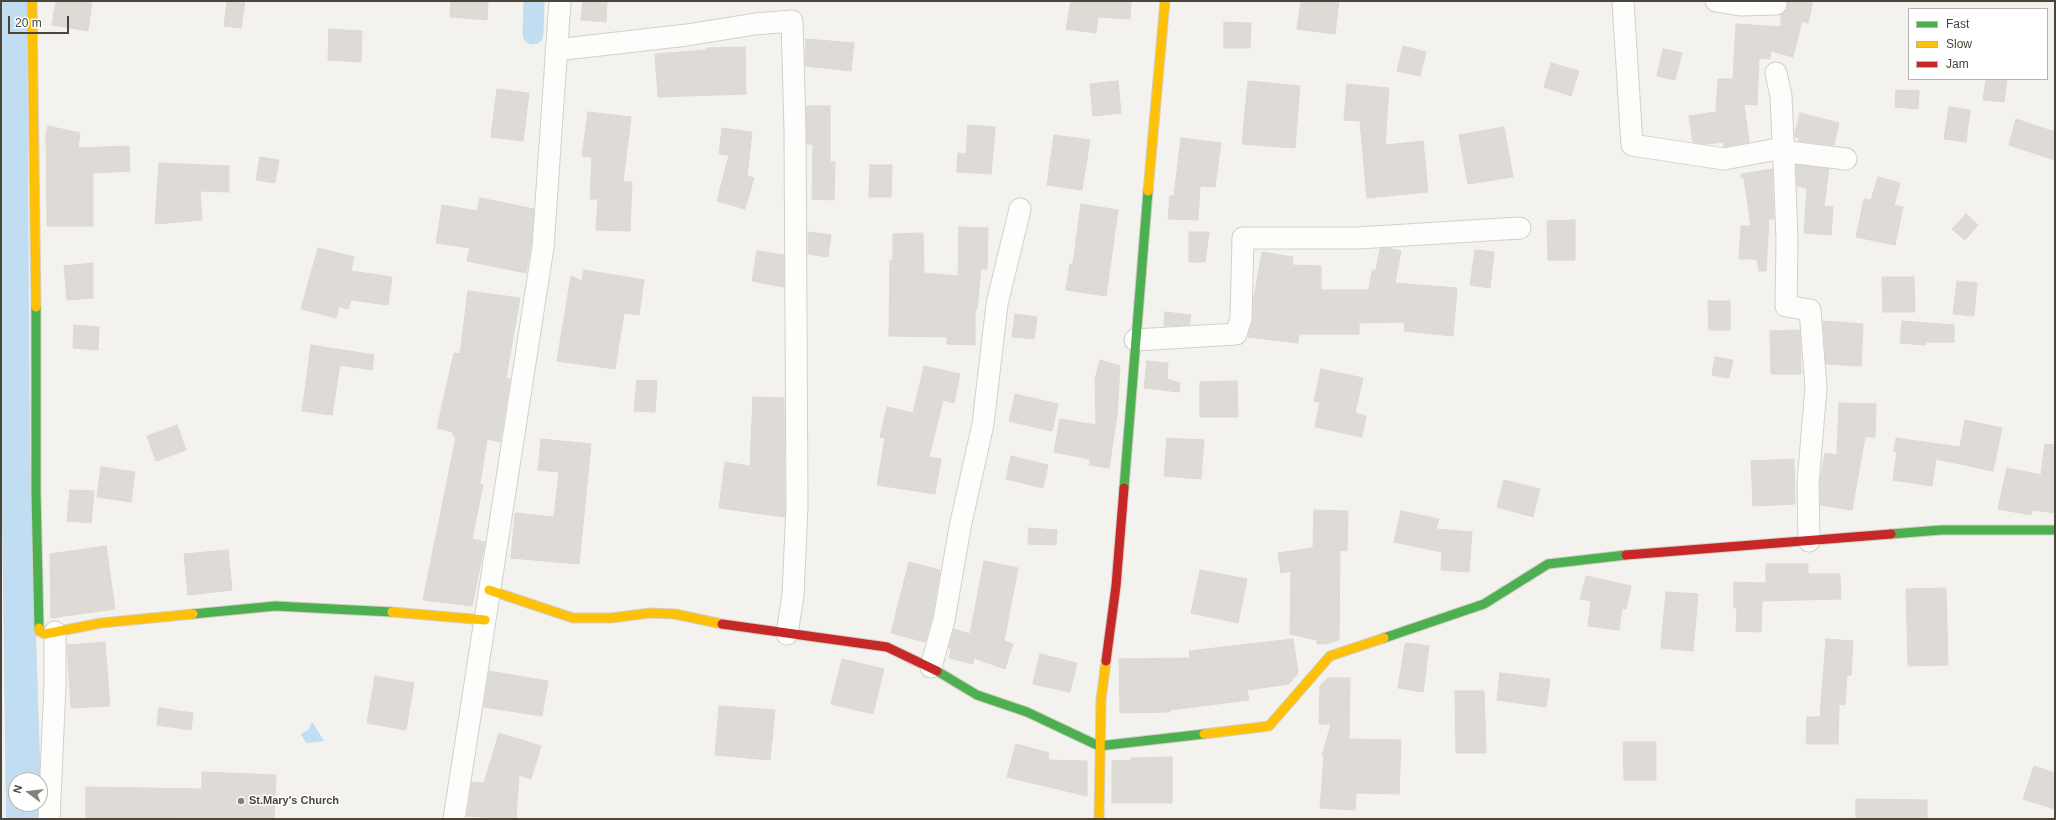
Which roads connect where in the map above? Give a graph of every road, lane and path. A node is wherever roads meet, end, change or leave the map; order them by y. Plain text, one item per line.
1 (32, 1) edge
2 (560, 1) edge
3 (1165, 1) edge
4 (1623, 1) edge
5 (1716, 1) edge
6 (1776, 4) dead end
7 (556, 50) junction
8 (1776, 74) dead end
9 (1783, 151) junction
10 (1846, 159) dead end
11 (1020, 209) dead end
12 (1520, 228) dead end
13 (1135, 340) junction
14 (2055, 530) edge
15 (1809, 541) junction
16 (489, 590) junction
17 (485, 620) junction
18 (55, 632) junction
19 (787, 634) junction
20 (931, 667) junction
21 (1099, 746) junction
22 (49, 819) edge
23 (454, 819) edge
24 (1099, 819) edge

1 - 18 street
2 - 7 street
3 - 13 street
4 - 9 street
5 - 6 street
7 - 16 street
7 - 19 street
8 - 9 street
9 - 10 street
9 - 15 street
11 - 20 street
12 - 13 street
13 - 21 street
14 - 15 street
15 - 21 street
16 - 17 street
16 - 19 street
17 - 18 street
17 - 23 street
18 - 22 street
19 - 20 street
20 - 21 street
21 - 24 street

